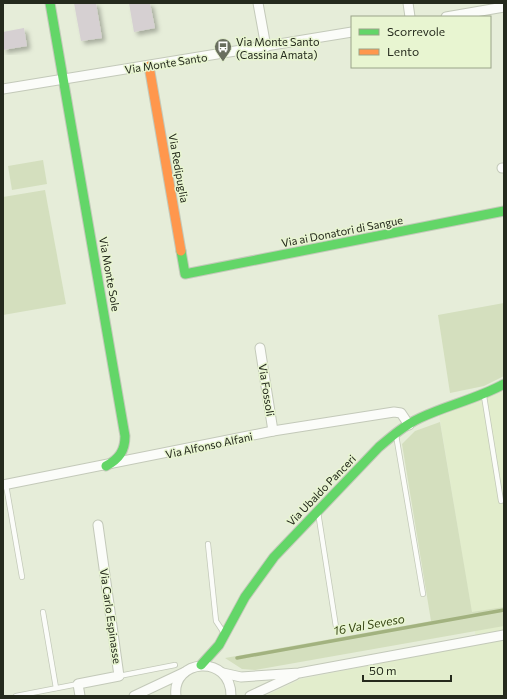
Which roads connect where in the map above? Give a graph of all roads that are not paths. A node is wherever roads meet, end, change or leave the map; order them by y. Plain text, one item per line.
1 (50, 3) edge
2 (258, 3) edge
3 (408, 3) edge
4 (504, 7) edge
5 (410, 16) edge
6 (452, 16) edge
7 (351, 32) edge
8 (266, 46) junction
9 (150, 66) junction
10 (64, 79) junction
11 (3, 89) edge
12 (504, 211) edge
13 (185, 274) joint
14 (260, 348) dead end
15 (504, 384) edge
16 (484, 395) junction
17 (409, 424) junction
18 (273, 431) junction
19 (396, 435) junction
20 (106, 466) junction
21 (4, 485) edge
22 (501, 501) dead end
23 (318, 510) junction
24 (98, 525) dead end
25 (208, 544) dead end
26 (22, 576) dead end
27 (423, 594) dead end
28 (43, 612) dead end
29 (336, 627) dead end
30 (225, 634) junction
31 (504, 635) edge
32 (175, 665) dead end
33 (201, 666) junction
34 (186, 671) junction
35 (222, 673) junction
36 (299, 673) junction
37 (119, 676) junction
38 (78, 684) junction
39 (56, 688) junction
40 (16, 696) edge
41 (80, 696) edge
42 (134, 696) edge
43 (176, 696) edge
44 (231, 696) edge
45 (250, 696) edge

1 - 10 street, Via Monte Sole
2 - 8 street
3 - 5 street
4 - 6 street
7 - 8 street, Via Monte Santo
8 - 9 street, Via Monte Santo
9 - 10 street, Via Monte Santo
9 - 13 street, Via Redipuglia
10 - 11 street, Via Monte Santo
10 - 20 street, Via Monte Sole
12 - 13 street, Via ai Donatori di Sangue
14 - 18 street, Via Fossoli
15 - 16 street, Via Ubaldo Panceri
16 - 17 street, Via Ubaldo Panceri
16 - 22 lane
17 - 18 street, Via Alfonso Alfani
17 - 19 street, Via Ubaldo Panceri
18 - 20 street, Via Alfonso Alfani
19 - 23 street, Via Ubaldo Panceri
19 - 27 lane
20 - 21 street, Via Alfonso Alfani
21 - 26 lane
23 - 29 lane
23 - 30 street, Via Ubaldo Panceri
24 - 37 street, Via Carlo Espinasse
25 - 30 lane
28 - 39 lane
30 - 33 street, Via Ubaldo Panceri
31 - 36 street
32 - 37 lane
33 - 34 street
33 - 35 street
34 - 42 street
34 - 43 street
35 - 36 street
35 - 44 street
36 - 45 street
37 - 38 street, Via Carlo Espinasse
38 - 39 lane
38 - 41 street
39 - 40 lane

